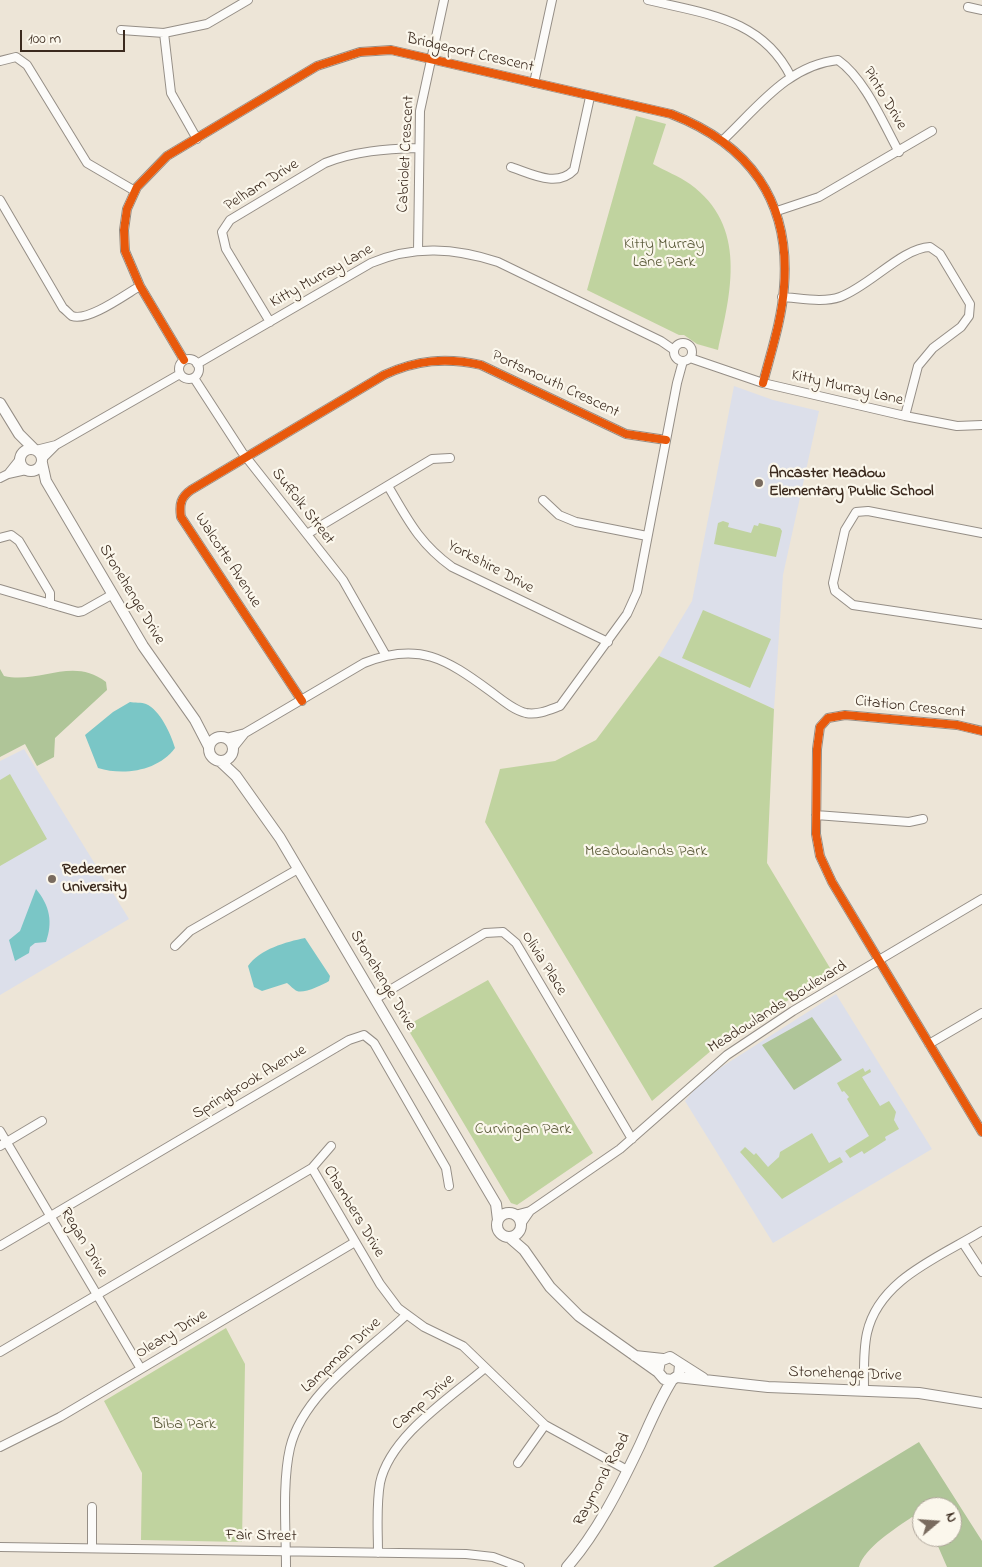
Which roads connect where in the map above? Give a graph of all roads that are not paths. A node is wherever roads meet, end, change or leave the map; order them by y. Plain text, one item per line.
1 (248, 0) edge
2 (444, 0) edge
3 (552, 0) edge
4 (648, 0) edge
5 (968, 7) dead end
6 (982, 10) edge
7 (121, 30) dead end
8 (164, 32) junction
9 (0, 61) edge
10 (430, 61) junction
11 (791, 77) junction
12 (534, 82) junction
13 (590, 97) junction
14 (932, 131) dead end
15 (197, 139) junction
16 (723, 140) junction
17 (418, 148) junction
18 (899, 152) junction
19 (511, 168) dead end
20 (135, 190) junction
21 (0, 200) edge
22 (777, 211) junction
23 (418, 250) junction
24 (140, 286) junction
25 (782, 298) junction
26 (270, 322) junction
27 (676, 347) junction
28 (686, 358) junction
29 (184, 360) junction
30 (197, 364) junction
31 (180, 374) junction
32 (194, 378) junction
33 (763, 383) junction
34 (0, 403) edge
35 (905, 416) junction
36 (982, 425) edge
37 (19, 434) junction
38 (666, 440) junction
39 (38, 456) junction
40 (20, 458) junction
41 (246, 458) junction
42 (450, 458) dead end
43 (28, 471) junction
44 (8, 474) junction
45 (0, 478) edge
46 (46, 481) junction
47 (388, 486) junction
48 (543, 500) dead end
49 (307, 534) junction
50 (982, 534) edge
51 (647, 536) junction
52 (0, 538) edge
53 (0, 589) edge
54 (113, 594) junction
55 (50, 604) junction
56 (982, 624) edge
57 (608, 642) junction
58 (385, 654) junction
59 (302, 701) junction
60 (196, 720) junction
61 (982, 731) edge
62 (245, 733) junction
63 (222, 737) junction
64 (210, 747) junction
65 (232, 751) junction
66 (220, 760) junction
67 (236, 776) junction
68 (816, 815) junction
69 (923, 819) dead end
70 (298, 868) junction
71 (982, 899) edge
72 (175, 946) dead end
73 (880, 961) junction
74 (375, 999) junction
75 (982, 1013) edge
76 (929, 1044) junction
77 (42, 1121) dead end
78 (0, 1131) edge
79 (982, 1132) edge
80 (632, 1139) junction
81 (3, 1144) edge
82 (331, 1146) dead end
83 (312, 1168) junction
84 (449, 1186) dead end
85 (496, 1204) junction
86 (530, 1211) junction
87 (512, 1214) junction
88 (51, 1216) junction
89 (498, 1220) junction
90 (520, 1228) junction
91 (982, 1231) edge
92 (509, 1237) junction
93 (355, 1242) junction
94 (963, 1242) junction
95 (0, 1246) edge
96 (524, 1250) junction
97 (982, 1272) edge
98 (97, 1294) junction
99 (406, 1315) junction
100 (0, 1352) edge
101 (635, 1356) junction
102 (662, 1359) junction
103 (680, 1365) junction
104 (486, 1368) junction
105 (141, 1369) junction
106 (659, 1374) junction
107 (675, 1379) junction
108 (707, 1380) junction
109 (864, 1391) junction
110 (658, 1402) junction
111 (982, 1403) edge
112 (545, 1425) junction
113 (0, 1447) edge
114 (518, 1463) dead end
115 (627, 1470) junction
116 (92, 1506) dead end
117 (0, 1547) edge
118 (92, 1548) junction
119 (286, 1551) junction
120 (378, 1553) junction
121 (286, 1567) edge
122 (520, 1567) edge
123 (567, 1567) edge

1 - 8 street
2 - 10 street, Cabriolet Crescent
3 - 12 street
4 - 11 street
5 - 6 street
7 - 8 street
8 - 15 street
9 - 20 street
10 - 12 street, Bridgeport Crescent
10 - 15 street, Bridgeport Crescent
10 - 17 street, Cabriolet Crescent
11 - 16 street, Pinto Drive
11 - 18 street, Pinto Drive
12 - 13 street, Bridgeport Crescent
13 - 16 street, Bridgeport Crescent
13 - 19 street
14 - 18 street
15 - 20 street, Bridgeport Crescent
16 - 22 street, Bridgeport Crescent
17 - 23 street, Cabriolet Crescent
17 - 26 street, Pelham Drive
18 - 22 street
20 - 24 street, Bridgeport Crescent
21 - 24 street
22 - 25 street, Bridgeport Crescent
23 - 26 street, Kitty Murray Lane
23 - 27 street, Kitty Murray Lane
24 - 29 street, Bridgeport Crescent
25 - 33 street, Bridgeport Crescent
25 - 35 street
26 - 30 street, Kitty Murray Lane
27 - 28 street
27 - 28 street, Kitty Murray Lane
28 - 33 street, Kitty Murray Lane
28 - 38 street
29 - 30 street
29 - 31 street
30 - 32 street
31 - 32 street
31 - 39 street
32 - 41 street, Suffolk Street
33 - 35 street, Kitty Murray Lane
34 - 37 street
35 - 36 street, Kitty Murray Lane
37 - 39 street
37 - 40 street
38 - 41 street, Portsmouth Crescent
38 - 51 street
39 - 40 street
39 - 43 street
39 - 46 street, Stonehenge Drive
40 - 43 street
40 - 44 street
41 - 49 street, Suffolk Street
41 - 59 street, Walcotte Avenue
42 - 47 street
43 - 44 street
43 - 46 street, Stonehenge Drive
44 - 45 street
46 - 54 street, Stonehenge Drive
47 - 49 street
47 - 57 street, Yorkshire Drive
48 - 51 street
49 - 58 street, Suffolk Street
50 - 56 street
51 - 57 street
52 - 55 street
53 - 55 street
54 - 55 street
54 - 60 street, Stonehenge Drive
57 - 58 street
58 - 59 street
59 - 62 street
60 - 63 street, Stonehenge Drive
60 - 64 street, Stonehenge Drive
61 - 68 street, Citation Crescent
62 - 63 street
62 - 65 street
63 - 64 street
63 - 65 street
64 - 66 street
65 - 66 street
65 - 67 street, Stonehenge Drive
66 - 67 street, Stonehenge Drive
67 - 70 street, Stonehenge Drive
68 - 69 street
68 - 73 street, Citation Crescent
70 - 72 street
70 - 74 street, Stonehenge Drive
71 - 73 street, Meadowlands Boulevard
73 - 76 street, Citation Crescent
73 - 80 street, Meadowlands Boulevard
74 - 80 street, Olivia Place
74 - 85 street, Stonehenge Drive
75 - 76 street
76 - 79 street, Citation Crescent
77 - 81 street
78 - 81 street, Regan Drive
80 - 86 street, Meadowlands Boulevard
81 - 88 street, Regan Drive
82 - 83 street
83 - 93 street, Chambers Drive
83 - 98 street, Chambers Drive
84 - 88 street, Springbrook Avenue
85 - 87 street, Stonehenge Drive
85 - 89 street, Stonehenge Drive
86 - 87 street, Meadowlands Boulevard
86 - 90 street, Meadowlands Boulevard
87 - 89 street
87 - 90 street, Stonehenge Drive
88 - 95 street, Springbrook Avenue
88 - 98 street, Regan Drive
89 - 92 street
90 - 92 street
90 - 96 street
91 - 94 street
92 - 96 street
93 - 99 street, Chambers Drive
93 - 105 street, Oleary Drive
94 - 97 street
94 - 109 street
96 - 101 street
98 - 100 street, Chambers Drive
98 - 105 street, Regan Drive
99 - 104 street, Chambers Drive
99 - 119 street, Lampman Drive
101 - 102 street
101 - 106 street
102 - 103 street
102 - 106 street
103 - 107 street
103 - 108 street, Stonehenge Drive
104 - 112 street, Chambers Drive
104 - 120 street, Camp Drive
105 - 113 street, Oleary Drive
106 - 107 street
106 - 110 street, Raymond Road
107 - 108 street, Stonehenge Drive
107 - 110 street, Raymond Road
108 - 109 street, Stonehenge Drive
109 - 111 street, Stonehenge Drive
110 - 115 street, Raymond Road
112 - 114 street
112 - 115 street, Chambers Drive
115 - 123 street, Raymond Road
116 - 118 street
117 - 118 street, Fair Street
118 - 119 street, Fair Street
119 - 120 street, Fair Street
119 - 121 street, Lampman Drive
120 - 122 street, Fair Street

